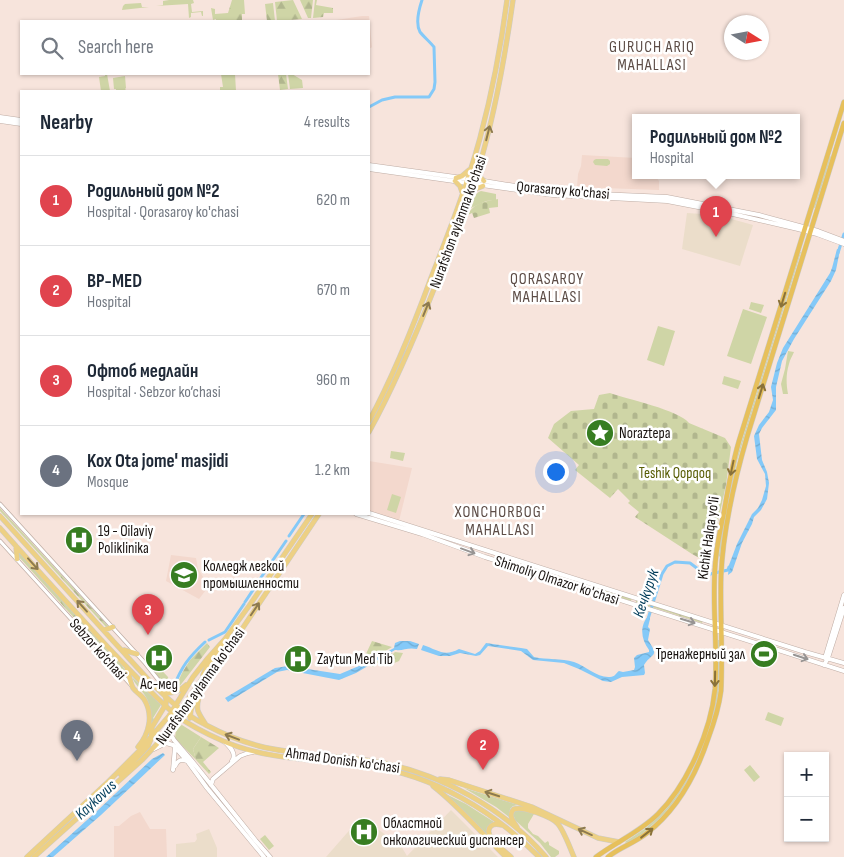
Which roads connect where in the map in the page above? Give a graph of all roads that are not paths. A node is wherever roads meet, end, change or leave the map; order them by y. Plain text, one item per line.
1 (507, 0) edge
2 (513, 0) edge
3 (497, 65) junction
4 (502, 66) junction
5 (490, 98) junction
6 (496, 99) junction
7 (844, 102) edge
8 (0, 119) edge
9 (20, 122) edge
10 (844, 123) edge
11 (832, 152) junction
12 (370, 167) edge
13 (470, 169) junction
14 (477, 172) junction
15 (455, 180) junction
16 (466, 181) junction
17 (474, 182) junction
18 (484, 184) junction
19 (462, 193) junction
20 (469, 195) junction
21 (807, 230) junction
22 (842, 242) edge
23 (428, 287) junction
24 (434, 289) junction
25 (384, 397) junction
26 (370, 419) edge
27 (370, 430) edge
28 (0, 504) edge
29 (370, 513) edge
30 (311, 515) edge
31 (319, 515) edge
32 (362, 515) edge
33 (0, 516) edge
34 (0, 528) edge
35 (422, 532) junction
36 (0, 541) edge
37 (16, 546) junction
38 (17, 559) junction
39 (844, 595) edge
40 (249, 606) junction
41 (844, 608) edge
42 (714, 622) junction
43 (721, 625) junction
44 (112, 627) junction
45 (714, 630) junction
46 (105, 631) junction
47 (721, 632) junction
48 (100, 638) junction
49 (122, 650) junction
50 (228, 650) junction
51 (137, 654) junction
52 (826, 658) junction
53 (844, 663) edge
54 (824, 665) junction
55 (127, 667) junction
56 (844, 671) edge
57 (193, 677) junction
58 (202, 680) junction
59 (160, 682) joint
60 (133, 688) junction
61 (166, 693) junction
62 (165, 706) junction
63 (176, 706) junction
64 (181, 710) junction
65 (172, 712) junction
66 (178, 716) junction
67 (190, 716) junction
68 (190, 724) junction
69 (207, 726) junction
70 (170, 730) junction
71 (152, 736) junction
72 (225, 742) junction
73 (175, 747) junction
74 (152, 750) junction
75 (256, 752) junction
76 (188, 762) junction
77 (122, 768) junction
78 (202, 776) junction
79 (434, 778) junction
80 (213, 779) junction
81 (208, 780) junction
82 (449, 780) junction
83 (428, 782) junction
84 (212, 785) junction
85 (107, 791) junction
86 (465, 793) junction
87 (554, 817) junction
88 (504, 825) junction
89 (521, 832) junction
90 (619, 842) junction
91 (622, 848) junction
92 (572, 855) edge
93 (543, 856) edge
94 (26, 857) edge
95 (34, 857) edge
96 (264, 857) edge
97 (270, 857) edge
98 (506, 857) edge
99 (512, 857) edge
100 (596, 857) edge
101 (608, 857) edge

1 - 3 main road, Nurafshon aylanma ko'chasi
2 - 4 main road, Nurafshon aylanma ko'chasi
3 - 4 main road
3 - 5 main road, Nurafshon aylanma ko'chasi
4 - 6 main road, Nurafshon aylanma ko'chasi
5 - 6 main road
5 - 13 main road, Nurafshon aylanma ko'chasi
14 -> 6 main road, Nurafshon aylanma ko'chasi
7 - 11 highway, Kichik Halqa yo'li
8 - 9 main road
10 - 11 highway, Kichik Halqa yo'li
11 - 21 highway, Kichik Halqa yo'li
12 - 15 main road, Qorasaroy ko'chasi
13 - 15 main road
13 - 16 main road, Nurafshon aylanma ko'chasi
14 - 17 main road, Nurafshon aylanma ko'chasi
14 - 18 main road
15 - 16 main road, Qorasaroy ko'chasi
15 - 19 main road
16 - 17 main road, Qorasaroy ko'chasi
16 - 19 main road, Nurafshon aylanma ko'chasi
17 - 18 main road, Qorasaroy ko'chasi
17 - 20 main road, Nurafshon aylanma ko'chasi
18 - 20 main road
18 - 21 main road, Qorasaroy ko'chasi
19 - 23 main road, Nurafshon aylanma ko'chasi
20 - 24 main road, Nurafshon aylanma ko'chasi
21 - 22 main road, Qorasaroy ko'chasi
21 -> 42 highway, Kichik Halqa yo'li
43 -> 21 highway, Kichik Halqa yo'li
23 - 24 main road
23 - 25 main road, Nurafshon aylanma ko'chasi
25 -> 24 main road, Nurafshon aylanma ko'chasi
25 - 26 main road, Nurafshon aylanma ko'chasi
25 - 27 main road, Nurafshon aylanma ko'chasi
28 - 44 street, Sebzor ko‘chasi
29 - 35 main road, Shimoliy Olmazor ko'chasi
30 - 40 main road, Nurafshon aylanma ko'chasi
50 -> 31 main road, Nurafshon aylanma ko'chasi
32 - 35 main road, Shimoliy Olmazor ko'chasi
46 -> 33 main road, Sebzor ko‘chasi
34 - 37 main road, Sebzor ko‘chasi
35 - 42 main road, Shimoliy Olmazor ko'chasi
35 -> 45 main road, Shimoliy Olmazor ko'chasi
36 - 38 street, Sebzor ko‘chasi
37 - 38 main road
37 -> 48 main road, Sebzor ko‘chasi
38 - 60 street, Sebzor ko‘chasi
39 - 52 main road
40 - 57 main road, Nurafshon aylanma ko'chasi
40 - 58 main road
41 - 52 main road
42 - 43 main road, Shimoliy Olmazor ko'chasi
42 - 45 highway, Kichik Halqa yo'li
43 - 47 highway, Kichik Halqa yo'li
43 - 52 main road, Shimoliy Olmazor ko'chasi
44 - 46 main road
44 - 51 street, Sebzor ko‘chasi
45 - 47 main road, Shimoliy Olmazor ko'chasi
45 -> 90 highway, Kichik Halqa yo'li
46 - 48 main road
46 - 49 main road, Sebzor ko‘chasi
47 -> 54 main road, Shimoliy Olmazor ko'chasi
91 -> 47 highway, Kichik Halqa yo'li
48 - 55 main road, Sebzor ko‘chasi
49 - 51 main road
49 - 61 main road, Sebzor ko‘chasi
50 - 58 main road, Nurafshon aylanma ko'chasi
50 - 69 main road
51 - 59 street, Sebzor ko‘chasi
52 - 53 main road, Shimoliy Olmazor ko'chasi
52 - 54 main road
54 - 56 main road, Shimoliy Olmazor ko'chasi
55 - 60 main road
55 - 62 main road, Sebzor ko‘chasi
57 - 61 main road
57 - 63 main road, Nurafshon aylanma ko'chasi
58 - 64 main road, Nurafshon aylanma ko'chasi
58 - 67 main road
59 - 61 main road
60 - 77 main road, Sebzor ko‘chasi
61 - 62 main road
61 - 63 main road, Sebzor ko‘chasi
62 - 65 main road, Sebzor ko‘chasi
62 - 71 main road
63 - 64 main road, Sebzor ko‘chasi
63 - 65 main road, Nurafshon aylanma ko'chasi
64 - 66 main road, Nurafshon aylanma ko'chasi
64 - 67 main road, Ahmad Donish ko'chasi
65 - 66 main road, Sebzor ko‘chasi
65 - 71 main road, Nurafshon aylanma ko'chasi
66 - 68 main road, Ahmad Donish ko'chasi
66 - 70 main road, Nurafshon aylanma ko'chasi
67 - 68 main road
67 - 69 main road, Ahmad Donish ko'chasi
68 - 72 main road, Ahmad Donish ko'chasi
79 -> 69 main road, Ahmad Donish ko'chasi
70 - 74 main road, Nurafshon aylanma ko'chasi
70 - 78 main road
71 - 77 main road, Nurafshon aylanma ko'chasi
71 - 85 main road
72 - 75 main road, Ahmad Donish ko'chasi
72 - 78 main road
73 - 74 main road
73 - 76 main road
73 - 76 main road
74 - 85 main road, Nurafshon aylanma ko'chasi
75 - 80 main road
75 - 83 main road, Ahmad Donish ko'chasi
76 - 78 main road
77 - 94 main road, Nurafshon aylanma ko'chasi
78 - 81 main road
78 - 96 main road
79 - 82 main road
79 - 86 main road, Ahmad Donish ko'chasi
80 - 81 main road
80 - 84 main road
81 - 84 main road
82 - 86 main road
87 -> 82 main road
83 - 88 main road, Ahmad Donish ko'chasi
83 - 98 main road
84 - 97 main road
85 - 95 main road, Nurafshon aylanma ko'chasi
86 - 89 main road, Ahmad Donish ko'chasi
90 -> 87 main road
87 - 92 main road
88 - 93 main road, Ahmad Donish ko'chasi
88 - 99 main road
89 - 92 main road
89 - 93 main road, Ahmad Donish ko'chasi
90 - 91 highway
90 - 100 highway, Kichik Halqa yo'li
91 - 101 highway, Kichik Halqa yo'li

